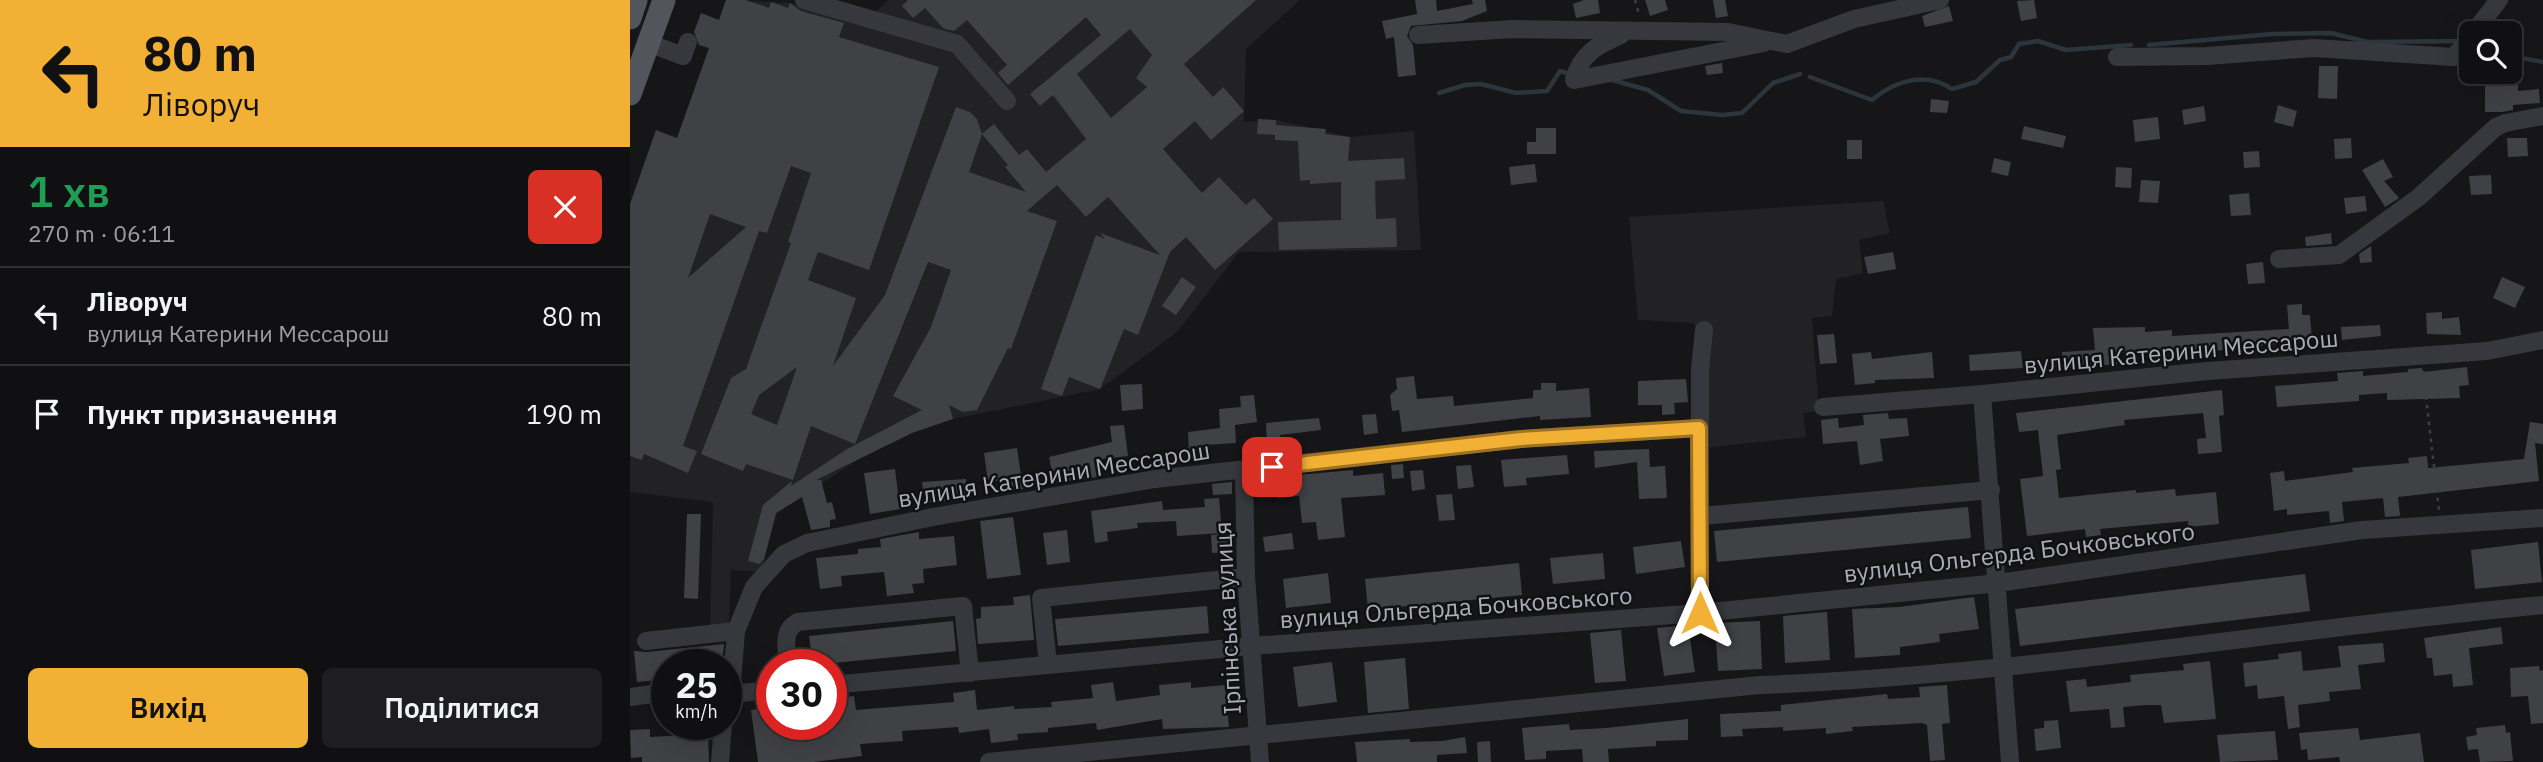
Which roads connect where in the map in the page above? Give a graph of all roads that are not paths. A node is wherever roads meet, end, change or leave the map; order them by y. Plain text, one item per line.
1 (636, 0) edge
2 (664, 0) edge
3 (804, 0) edge
4 (1940, 0) edge
5 (2499, 0) edge
6 (630, 18) edge
7 (2483, 21) edge
8 (1629, 32) junction
9 (1418, 35) dead end
10 (1774, 41) junction
11 (688, 42) dead end
12 (648, 43) junction
13 (2459, 51) edge
14 (2117, 57) dead end
15 (630, 94) edge
16 (1007, 101) dead end
17 (2543, 116) edge
18 (2279, 259) dead end
19 (1704, 330) dead end
20 (2543, 340) edge
21 (1982, 394) junction
22 (1823, 407) dead end
23 (1699, 428) junction
24 (1244, 470) junction
25 (1991, 490) junction
26 (1701, 516) junction
27 (2543, 518) edge
28 (1246, 578) junction
29 (1998, 583) junction
30 (2543, 605) edge
31 (1700, 613) junction
32 (736, 631) junction
33 (646, 641) dead end
34 (1252, 646) junction
35 (734, 649) edge
36 (787, 649) edge
37 (1048, 664) junction
38 (2004, 667) junction
39 (970, 673) junction
40 (847, 684) edge
41 (651, 694) edge
42 (630, 697) edge
43 (1258, 734) junction
44 (722, 740) edge
45 (720, 762) edge
46 (989, 762) edge
47 (1260, 762) edge
48 (2010, 762) edge

1 - 6 main road
2 - 12 main road
3 - 16 street
4 - 10 street
5 - 7 street
8 - 9 street
8 - 10 street
8 - 10 street
11 - 12 street
12 - 15 main road
13 - 14 street
17 - 18 street
19 - 23 street
20 - 21 street, вулиця Катерини Мессарош
21 - 22 street, вулиця Катерини Мессарош
21 - 25 street
23 - 24 street, вулиця Катерини Мессарош
23 - 26 street
24 - 28 street, Ірпінська вулиця
24 - 32 street, вулиця Катерини Мессарош
25 - 26 street
25 - 29 street
26 - 31 street
27 - 29 street, вулиця Ольгерда Бочковського
28 - 34 street, Ірпінська вулиця
28 - 37 street
29 - 31 street, вулиця Ольгерда Бочковського
29 - 38 street
30 - 38 street
31 - 34 street, вулиця Ольгерда Бочковського
32 - 33 street
32 - 35 street, вулиця Катерини Мессарош
34 - 37 street, вулиця Ольгерда Бочковського
34 - 43 street, Ірпінська вулиця
36 - 39 street
37 - 39 street, вулиця Ольгерда Бочковського
38 - 43 street
38 - 48 street
39 - 40 street, вулиця Ольгерда Бочковського
41 - 42 street
43 - 46 street
43 - 47 street, Ірпінська вулиця
44 - 45 street

